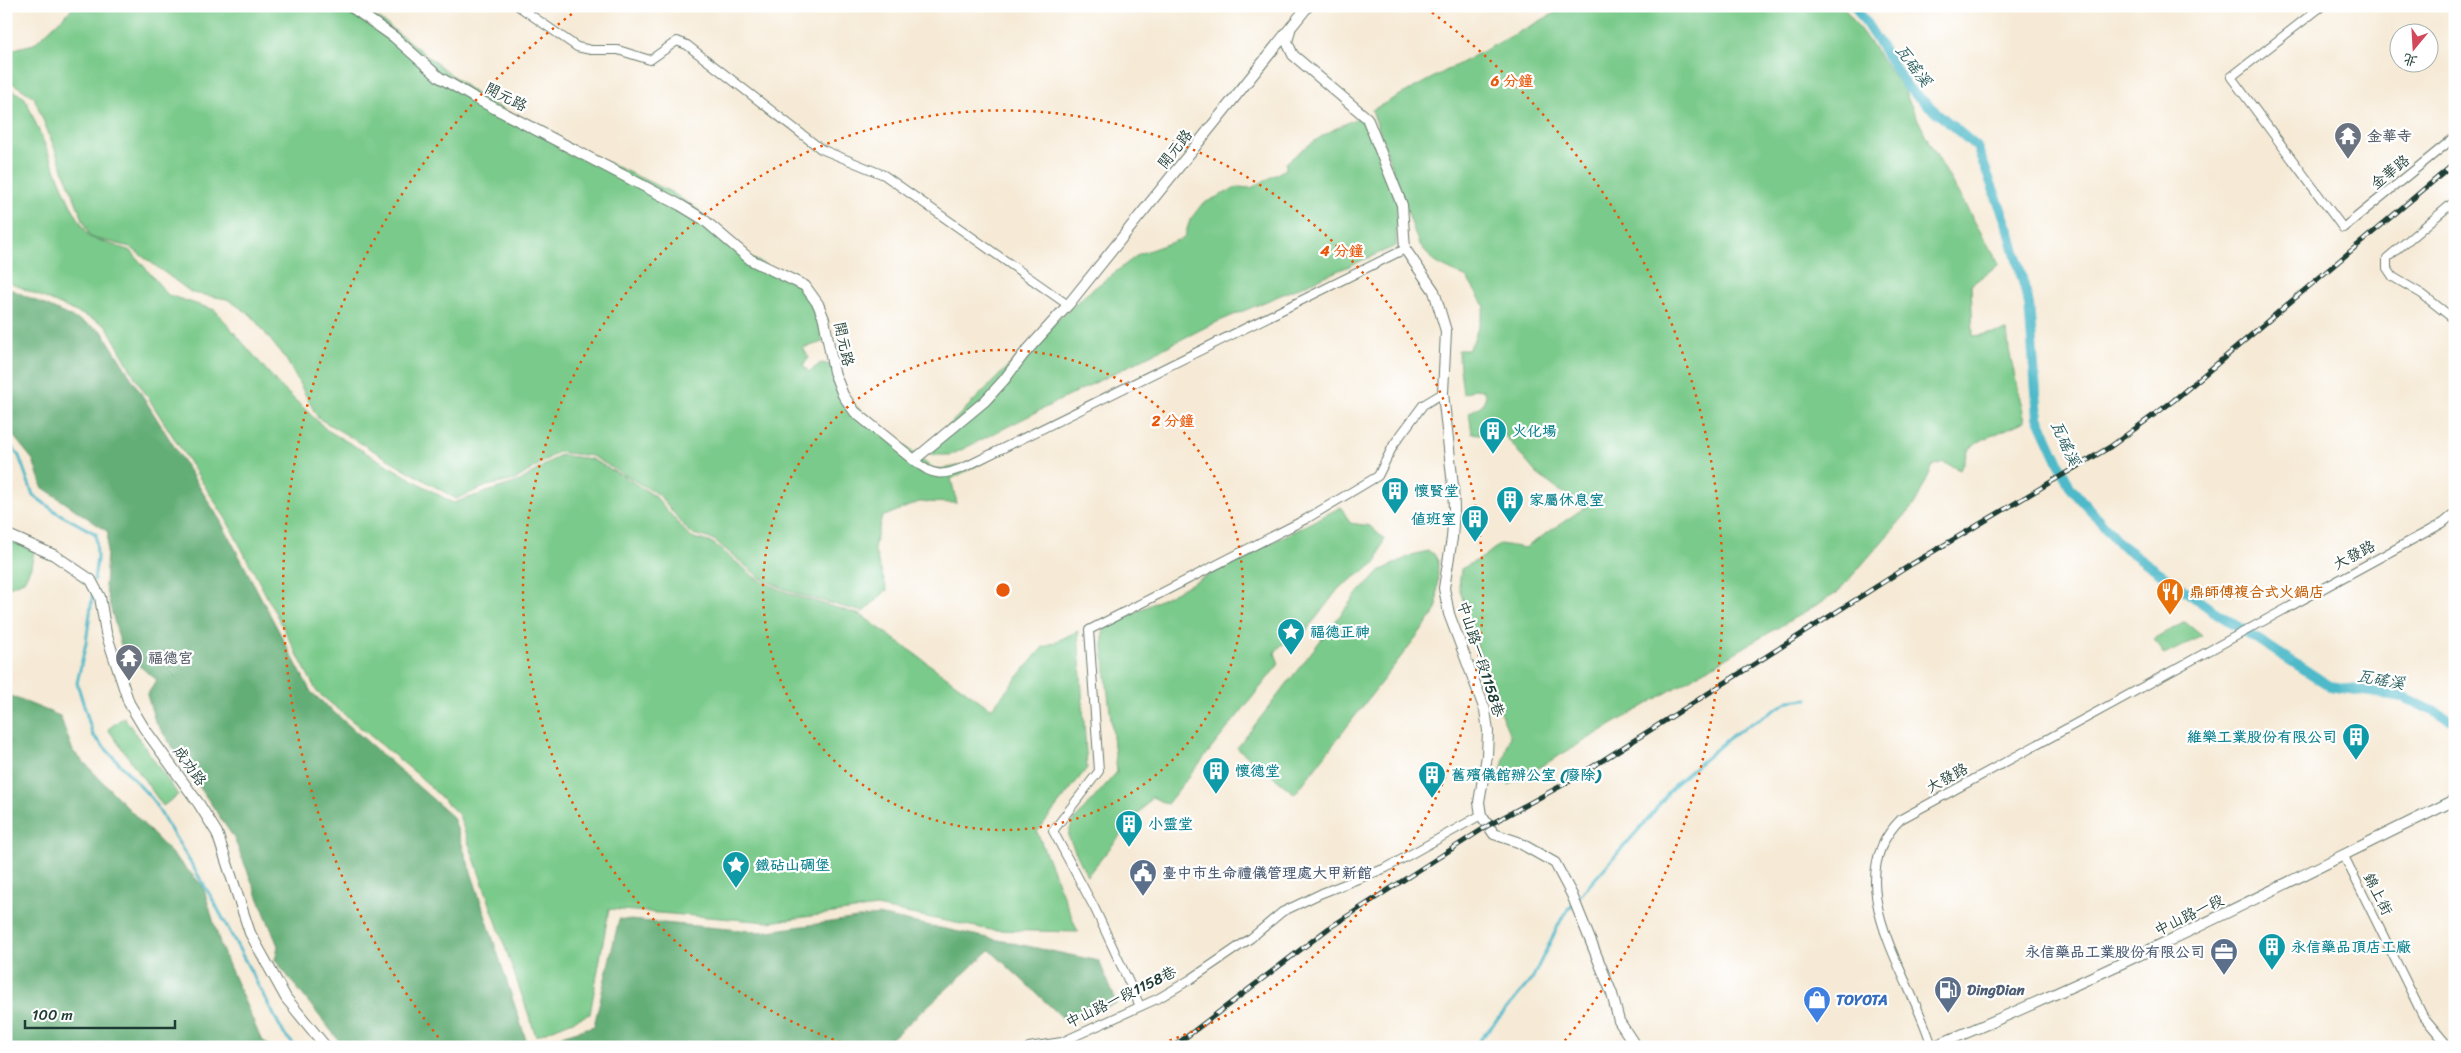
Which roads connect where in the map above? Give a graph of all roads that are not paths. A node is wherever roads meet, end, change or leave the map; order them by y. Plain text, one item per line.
1 (350, 6) edge
2 (518, 6) edge
3 (1308, 6) edge
4 (2322, 6) edge
5 (1291, 27) junction
6 (2455, 137) edge
7 (2455, 201) edge
8 (1405, 249) junction
9 (1068, 305) junction
10 (2455, 320) edge
11 (1443, 393) junction
12 (914, 460) junction
13 (2455, 513) edge
14 (6, 534) edge
15 (2455, 800) edge
16 (1481, 815) junction
17 (2344, 856) junction
18 (1140, 1006) junction
19 (326, 1047) edge
20 (1029, 1047) edge
21 (1636, 1047) edge
22 (1932, 1047) edge
23 (2449, 1047) edge

1 - 12 street, 開元路
2 - 9 street
3 - 5 street, 開元路
4 - 6 street, 金華路
5 - 8 street
5 - 9 street, 開元路
7 - 10 street
8 - 11 street, 中山路一段1158巷
8 - 12 street
9 - 12 street, 開元路
11 - 16 street, 中山路一段1158巷
11 - 18 street
13 - 22 street, 大發路
14 - 19 street, 成功路
15 - 17 street, 中山路一段
16 - 18 street, 中山路一段1158巷
16 - 21 street
17 - 22 street, 中山路一段
17 - 23 street, 錦上街
18 - 20 street, 中山路一段1158巷

